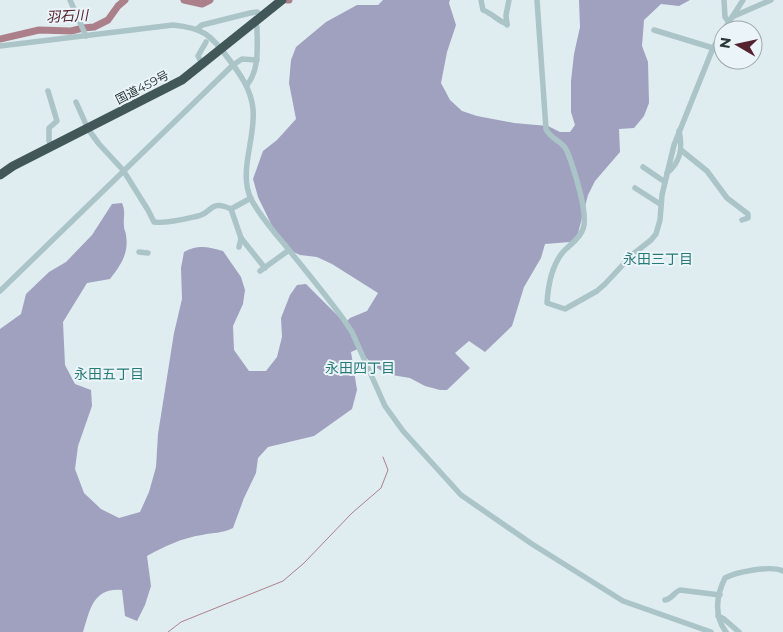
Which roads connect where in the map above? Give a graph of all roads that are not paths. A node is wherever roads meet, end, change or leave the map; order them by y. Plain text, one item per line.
1 (70, 0) edge
2 (282, 0) edge
3 (481, 0) edge
4 (509, 0) edge
5 (537, 0) edge
6 (724, 0) edge
7 (743, 0) edge
8 (771, 0) edge
9 (262, 17) junction
10 (731, 19) junction
11 (254, 23) junction
12 (198, 29) junction
13 (654, 30) dead end
14 (84, 31) junction
15 (206, 42) dead end
16 (0, 46) edge
17 (713, 48) joint
18 (221, 49) junction
19 (257, 60) junction
20 (203, 64) junction
21 (233, 65) junction
22 (247, 85) junction
23 (48, 91) dead end
24 (76, 102) dead end
25 (88, 129) junction
26 (679, 131) junction
27 (52, 147) junction
28 (681, 150) junction
29 (643, 167) dead end
30 (124, 171) junction
31 (1, 172) edge
32 (667, 173) junction
33 (665, 182) junction
34 (635, 188) dead end
35 (251, 198) junction
36 (660, 204) junction
37 (230, 209) junction
38 (742, 220) dead end
39 (241, 238) junction
40 (240, 247) dead end
41 (289, 250) junction
42 (139, 252) dead end
43 (148, 253) dead end
44 (0, 291) edge
45 (783, 571) edge
46 (720, 596) junction
47 (665, 600) dead end
48 (718, 616) junction
49 (711, 632) edge
50 (726, 632) edge
51 (739, 632) edge

1 - 14 street
2 - 9 highway, 国道459号
3 - 4 street
5 - 36 street
6 - 10 street
7 - 10 street
8 - 10 street
9 - 11 highway, 国道459号
9 - 12 street
11 - 18 highway, 国道459号
11 - 19 street
12 - 14 street
12 - 18 street
13 - 17 street
14 - 16 street
15 - 20 street
17 - 26 street
18 - 20 highway, 国道459号
18 - 21 street
19 - 21 street
19 - 22 street
20 - 25 highway, 国道459号
21 - 22 street
21 - 30 street
22 - 35 street
23 - 27 street
24 - 25 street
25 - 27 highway, 国道459号
25 - 30 street
26 - 28 street
26 - 32 street
27 - 31 highway, 国道459号
28 - 32 street
28 - 38 street
29 - 33 street
30 - 37 street
30 - 44 street
32 - 33 street
33 - 36 street
34 - 36 street
35 - 37 street
35 - 41 street
37 - 39 street
39 - 40 street
39 - 41 street
41 - 49 street
42 - 43 street
45 - 46 street
46 - 47 street
46 - 48 street
48 - 50 street
48 - 51 street

